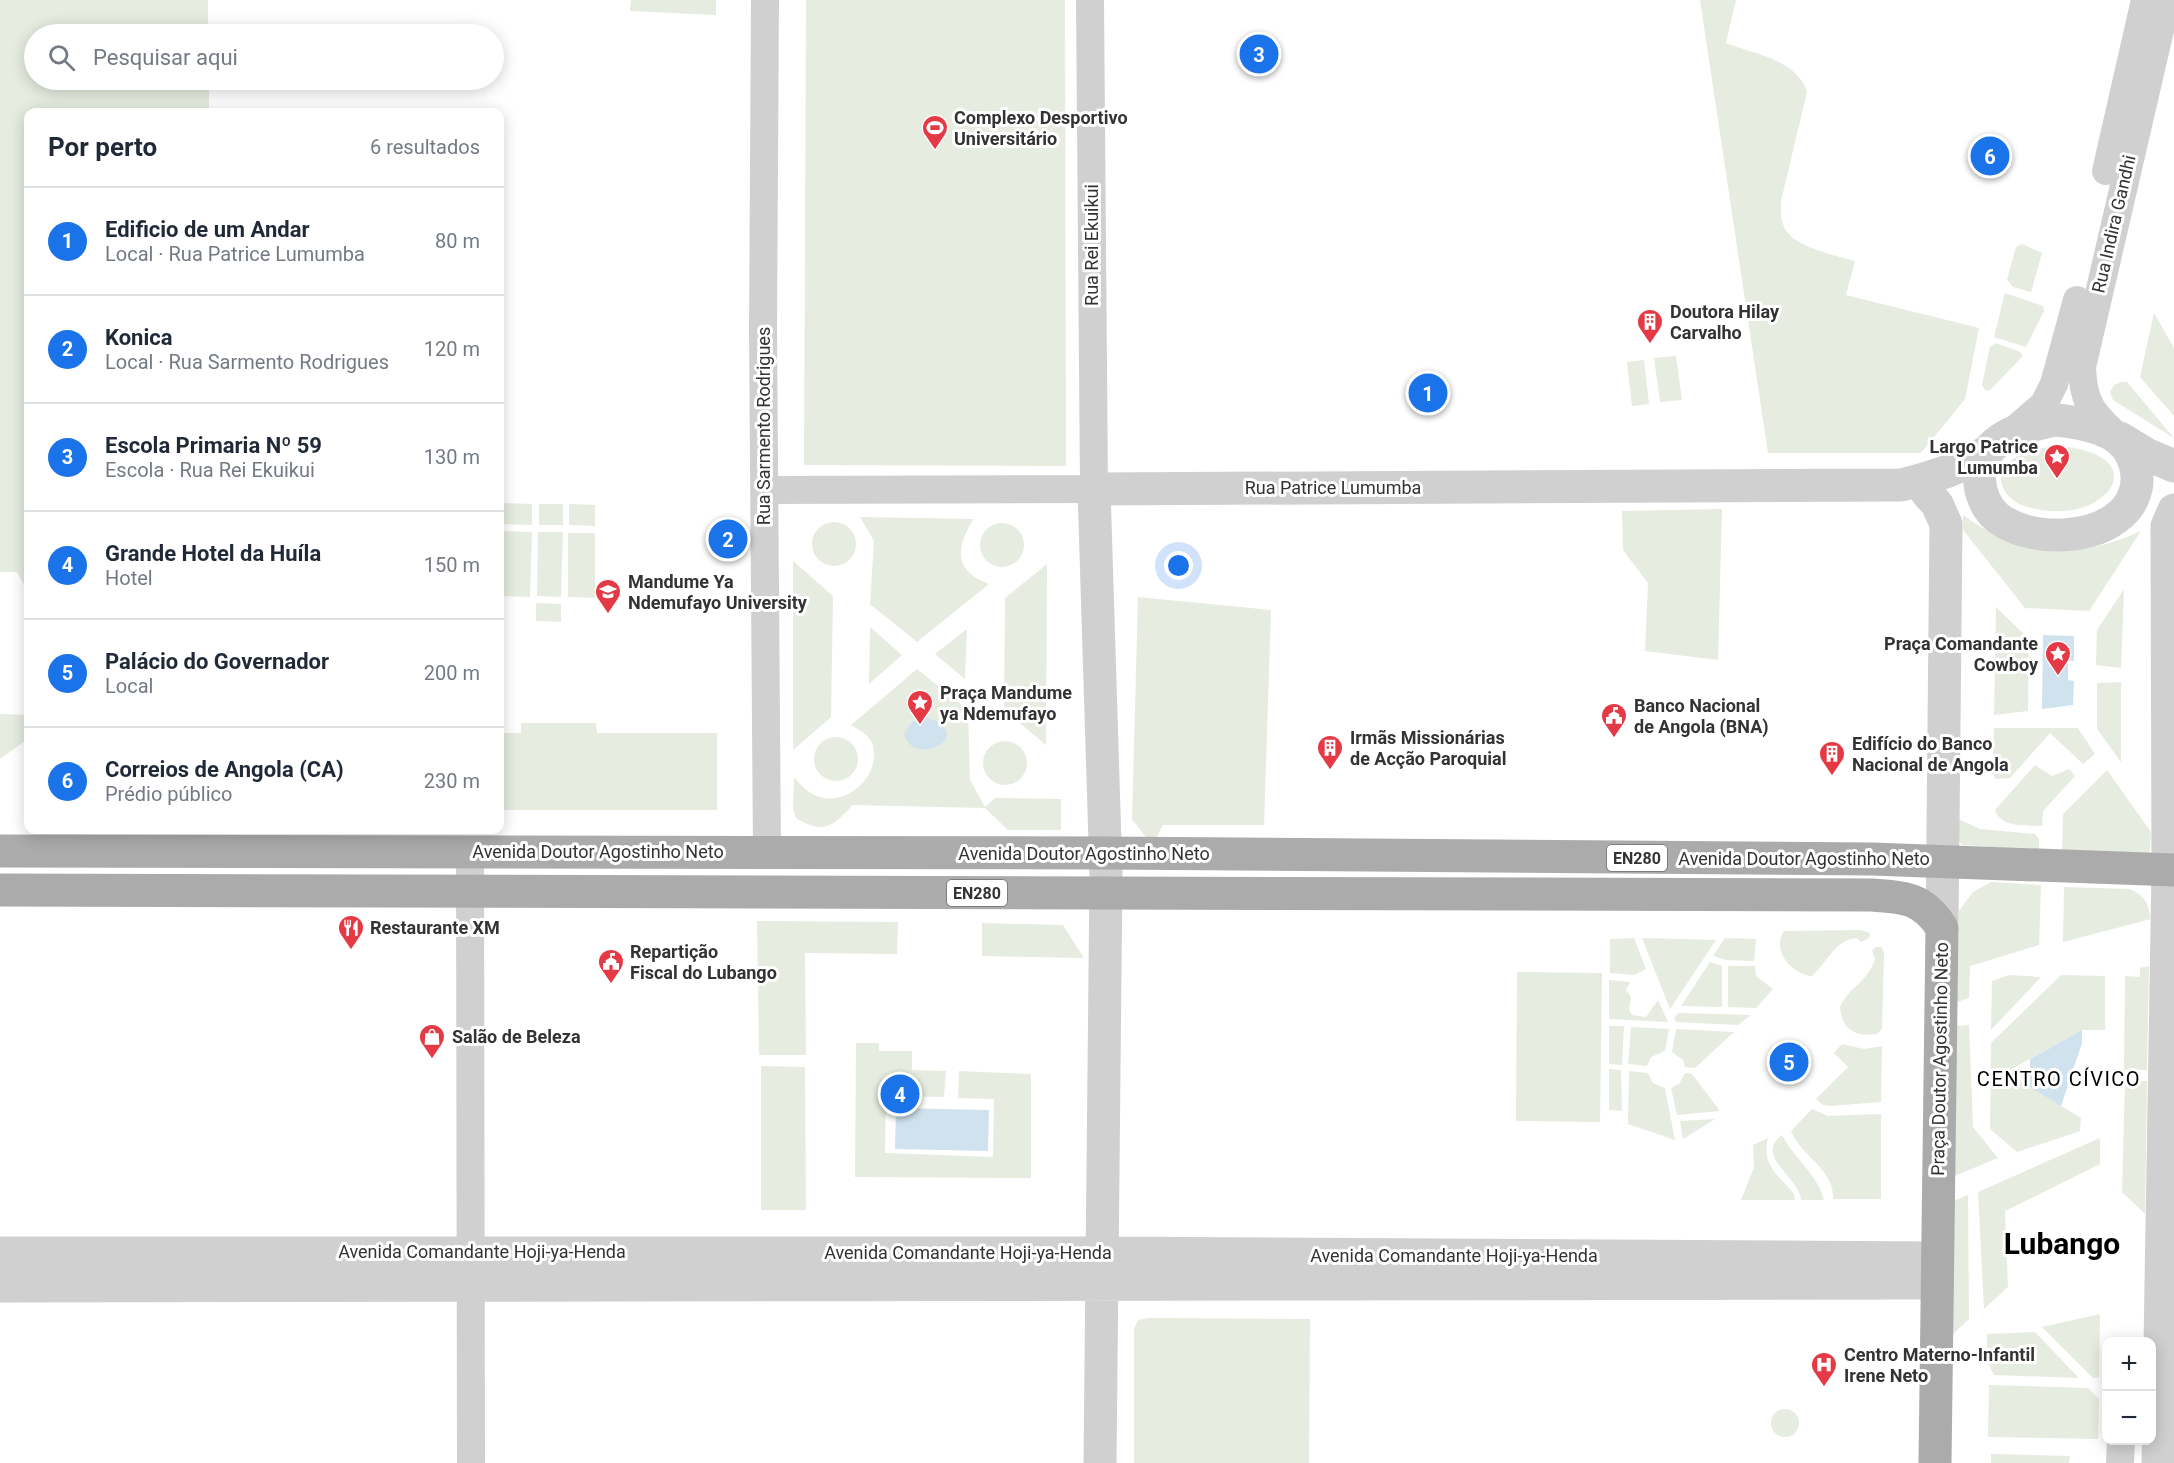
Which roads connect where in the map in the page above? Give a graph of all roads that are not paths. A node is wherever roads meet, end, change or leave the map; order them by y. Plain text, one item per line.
1 (765, 0) edge
2 (1090, 0) edge
3 (2145, 0) edge
4 (2167, 0) edge
5 (2118, 437) junction
6 (2000, 441) junction
7 (2174, 465) edge
8 (1094, 489) junction
9 (1914, 489) junction
10 (765, 490) junction
11 (2174, 491) edge
12 (2132, 500) junction
13 (2171, 518) edge
14 (2002, 522) junction
15 (0, 851) edge
16 (470, 852) junction
17 (767, 853) junction
18 (1105, 853) junction
19 (1943, 860) junction
20 (2171, 870) edge
21 (0, 890) edge
22 (470, 890) junction
23 (1105, 895) junction
24 (1942, 928) junction
25 (471, 1252) junction
26 (1102, 1253) junction
27 (0, 1254) edge
28 (1937, 1271) junction
29 (2167, 1275) edge
30 (471, 1285) junction
31 (0, 1286) edge
32 (1102, 1286) junction
33 (2121, 1445) edge
34 (2142, 1445) edge
35 (471, 1463) edge
36 (1100, 1463) edge
37 (1935, 1463) edge
38 (2120, 1463) edge
39 (2142, 1463) edge
40 (2158, 1463) edge

1 - 10 street, Rua Sarmento Rodrigues
2 - 8 street, Rua Rei Ekuikui
3 - 6 street, Rua Indira Gandhi
4 - 5 street, Rua Indira Gandhi
5 - 6 street
5 - 7 street
5 - 12 street
6 - 9 street, Rua Patrice Lumumba
6 - 14 street
8 - 9 street, Rua Patrice Lumumba
8 - 10 street, Rua Patrice Lumumba
8 - 18 street
9 - 14 street, Rua Patrice Lumumba
9 - 19 street
10 - 17 street, Rua Sarmento Rodrigues
11 - 12 street
12 - 13 street
12 - 14 street
13 - 20 street
15 - 16 main road, Avenida Doutor Agostinho Neto / EN280
16 - 17 main road, Avenida Doutor Agostinho Neto / EN280
16 - 22 street
17 - 18 main road, Avenida Doutor Agostinho Neto / EN280
18 - 19 main road, Avenida Doutor Agostinho Neto / EN280
18 - 23 street
19 - 20 main road, Avenida Doutor Agostinho Neto / EN280
19 - 24 street, Praça Doutor Agostinho Neto
20 - 29 street
21 - 22 main road, Avenida Doutor Agostinho Neto / EN280
22 - 23 main road, Avenida Doutor Agostinho Neto / EN280
22 - 25 street
23 - 24 main road, Avenida Doutor Agostinho Neto / EN280
23 - 26 street
24 - 28 main road, Praça Doutor Agostinho Neto
25 - 26 street, Avenida Comandante Hoji-ya-Henda
25 - 27 street, Avenida Comandante Hoji-ya-Henda
25 - 30 street
26 - 28 street, Avenida Comandante Hoji-ya-Henda
26 - 32 street
28 - 32 street, Avenida Comandante Hoji-ya-Henda
28 - 37 main road, Praça Doutor Agostinho Neto
29 - 40 street
30 - 31 street, Avenida Comandante Hoji-ya-Henda
30 - 32 street, Avenida Comandante Hoji-ya-Henda
30 - 35 street
32 - 36 street
33 - 38 street
34 - 39 street

